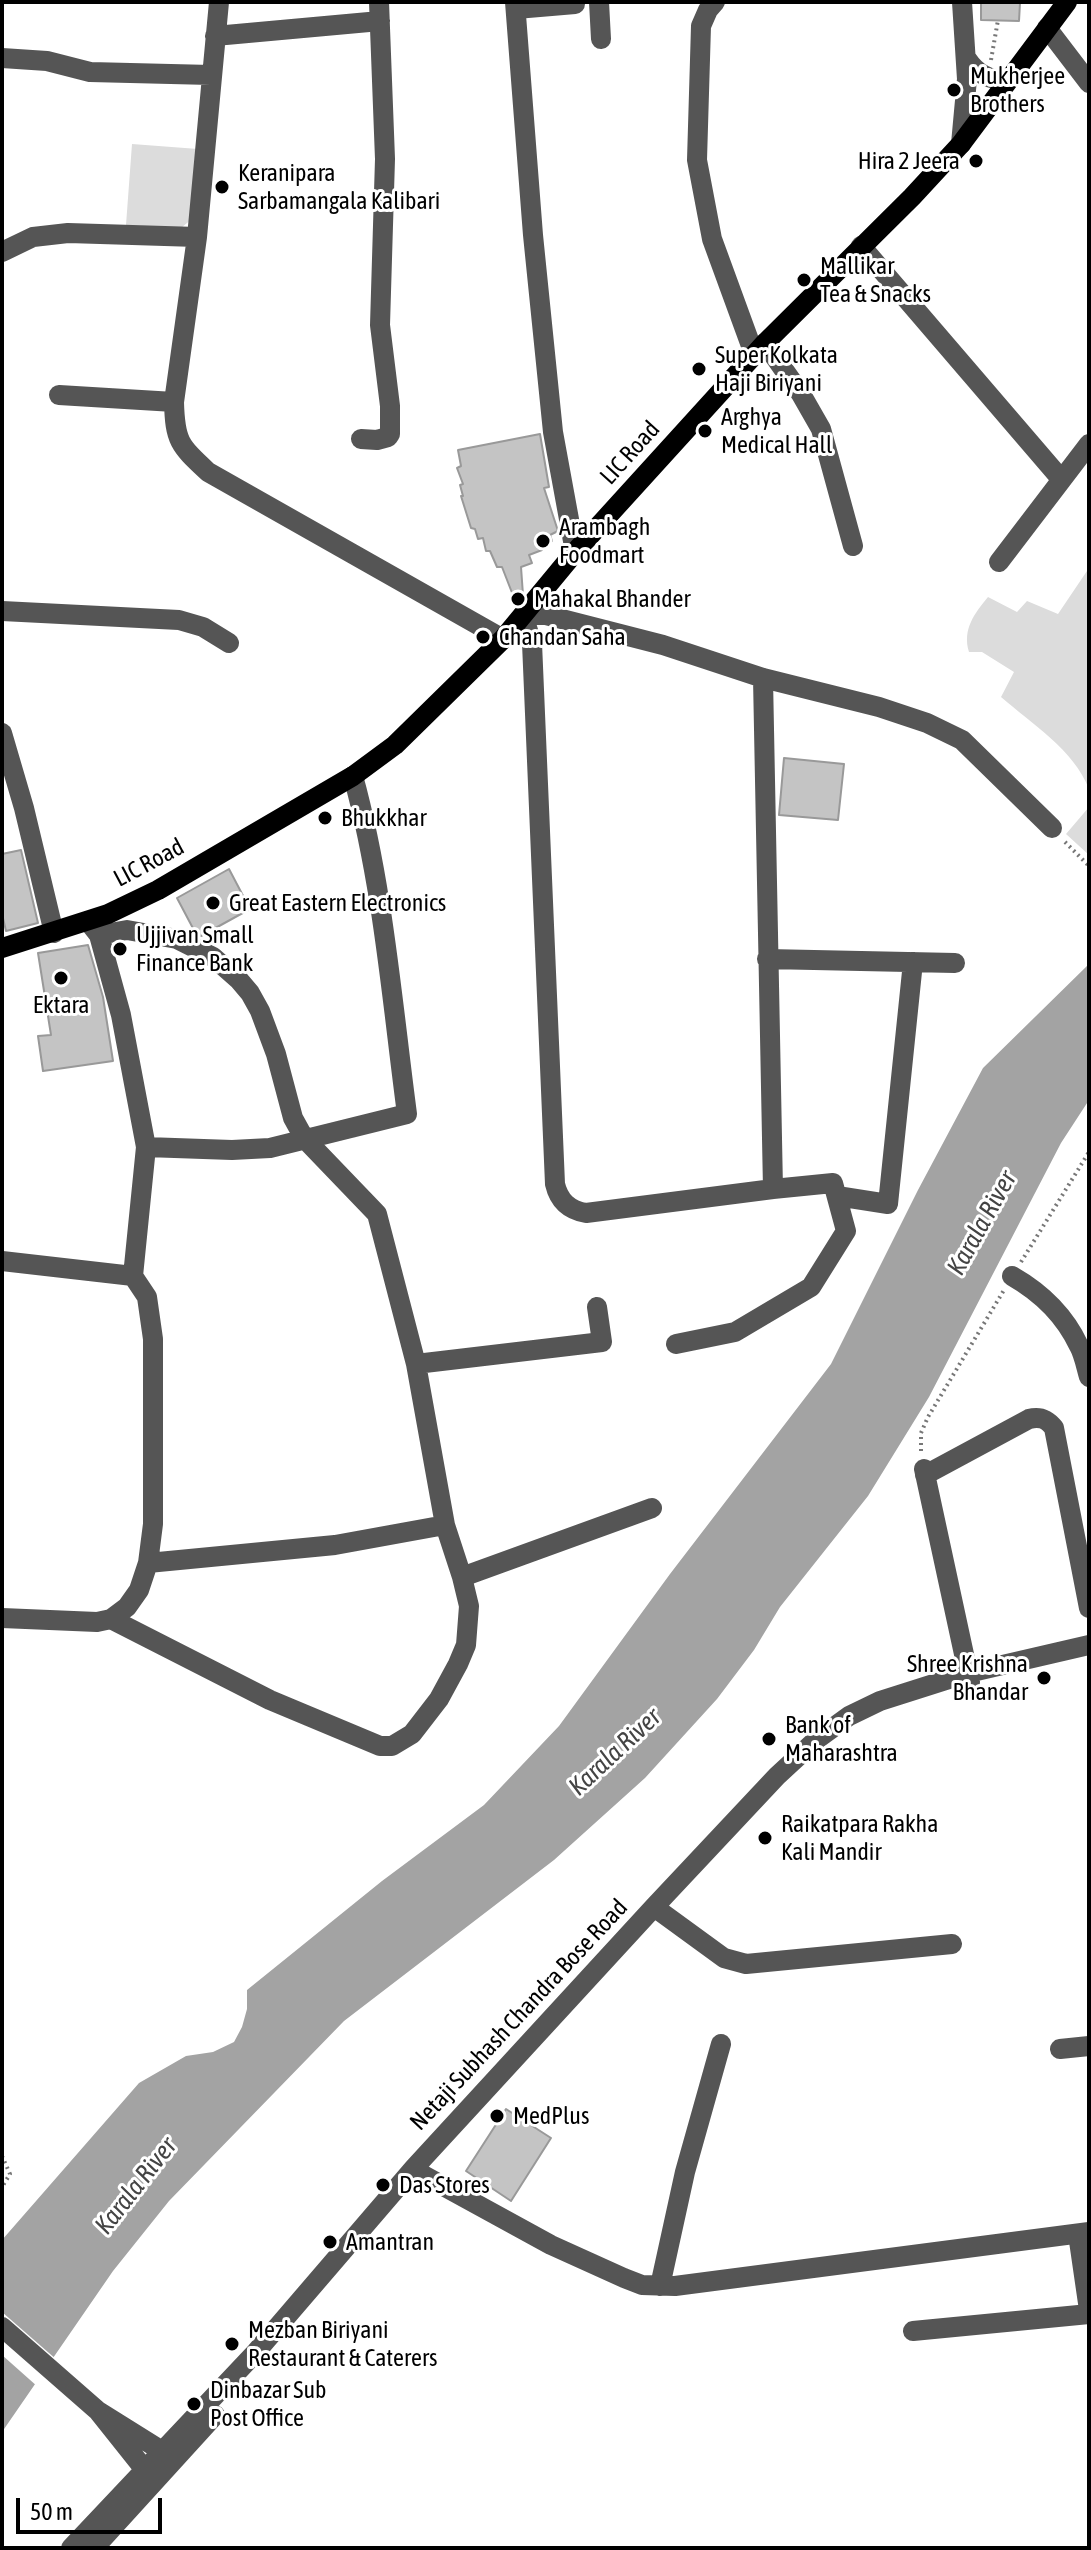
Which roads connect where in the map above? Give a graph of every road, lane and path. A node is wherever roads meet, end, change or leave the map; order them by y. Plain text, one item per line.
1 (219, 2) edge
2 (601, 2) edge
3 (715, 2) edge
4 (962, 2) edge
5 (1067, 2) edge
6 (575, 3) edge
7 (516, 6) edge
8 (379, 12) edge
9 (998, 20) dead end
10 (1047, 28) junction
11 (215, 36) junction
12 (601, 39) dead end
13 (2, 58) edge
14 (967, 59) junction
15 (211, 75) junction
16 (998, 79) junction
17 (1089, 83) edge
18 (961, 144) junction
19 (197, 237) junction
20 (861, 246) junction
21 (2, 252) edge
22 (760, 349) junction
23 (59, 395) dead end
24 (174, 402) junction
25 (361, 439) dead end
26 (1089, 444) edge
27 (1061, 479) junction
28 (853, 546) dead end
29 (575, 552) junction
30 (999, 562) dead end
31 (2, 611) edge
32 (523, 615) junction
33 (503, 639) junction
34 (229, 643) dead end
35 (763, 678) junction
36 (2, 733) edge
37 (353, 776) junction
38 (1052, 828) joint
39 (1089, 866) edge
40 (94, 928) junction
41 (54, 933) junction
42 (2, 947) edge
43 (767, 959) junction
44 (913, 962) junction
45 (955, 963) dead end
46 (304, 1138) junction
47 (146, 1147) junction
48 (1089, 1152) edge
49 (773, 1189) junction
50 (837, 1196) junction
51 (2, 1261) edge
52 (133, 1276) junction
53 (1012, 1276) junction
54 (597, 1307) dead end
55 (676, 1344) dead end
56 (416, 1364) junction
57 (1089, 1377) edge
58 (925, 1472) junction
59 (652, 1508) dead end
60 (445, 1525) junction
61 (148, 1563) junction
62 (462, 1577) junction
63 (1089, 1608) edge
64 (2, 1618) edge
65 (111, 1619) junction
66 (1089, 1645) edge
67 (1089, 1654) edge
68 (969, 1678) junction
69 (659, 1910) junction
70 (952, 1944) dead end
71 (721, 2044) dead end
72 (1089, 2046) edge
73 (1060, 2049) dead end
74 (2, 2156) edge
75 (419, 2172) junction
76 (2, 2187) edge
77 (1083, 2233) edge
78 (660, 2286) junction
79 (1089, 2312) edge
80 (2, 2327) edge
81 (913, 2331) dead end
82 (261, 2355) junction
83 (98, 2411) junction
84 (162, 2451) junction
85 (145, 2470) junction
86 (71, 2548) edge
87 (94, 2548) edge

1 - 11 street
2 - 6 street
2 - 12 street
3 - 22 street
4 - 14 street
5 - 10 main road, LIC Road
6 - 7 street
7 - 29 street
8 - 11 street
8 - 25 street
9 - 16 path
10 - 16 main road, LIC Road
10 - 17 street
11 - 15 street
13 - 15 street
14 - 16 street
14 - 18 street
15 - 19 street
16 - 18 main road, LIC Road
18 - 20 main road, LIC Road
19 - 21 street
19 - 24 street
20 - 22 main road, LIC Road
20 - 27 street
22 - 28 street
22 - 29 main road, LIC Road
23 - 24 street
24 - 33 street
26 - 27 street
27 - 30 street
29 - 32 main road, LIC Road
31 - 34 street
32 - 33 main road, LIC Road
32 - 35 street
32 - 49 street
33 - 37 main road, LIC Road
35 - 38 street
35 - 43 street
36 - 41 street
37 - 40 main road, LIC Road
37 - 46 street
38 - 39 path
40 - 41 main road, LIC Road
40 - 46 street
40 - 47 street
41 - 42 main road, LIC Road
43 - 44 street
43 - 49 street
44 - 45 street
44 - 50 street
46 - 47 street
46 - 56 street
47 - 52 street
48 - 53 path
49 - 50 street
50 - 55 street
51 - 52 street
52 - 61 street
53 - 57 street
53 - 58 path
54 - 56 street
56 - 60 street
58 - 63 street
58 - 68 street
59 - 62 street
60 - 61 street
60 - 62 street
61 - 65 street
62 - 65 street
64 - 65 street
66 - 68 street, Netaji Subhash Chandra Bose Road
67 - 68 street, Netaji Subhash Chandra Bose Road
68 - 69 street, Netaji Subhash Chandra Bose Road
69 - 70 street
69 - 75 street, Netaji Subhash Chandra Bose Road
71 - 78 street
72 - 73 street
74 - 76 path
75 - 78 street
75 - 82 street, Netaji Subhash Chandra Bose Road
77 - 78 street
77 - 79 street
79 - 81 street
80 - 83 street
82 - 84 street, Netaji Subhash Chandra Bose Road
82 - 87 street, Netaji Subhash Chandra Bose Road
83 - 84 street
83 - 85 street
84 - 85 street, Netaji Subhash Chandra Bose Road
85 - 86 street, Netaji Subhash Chandra Bose Road

